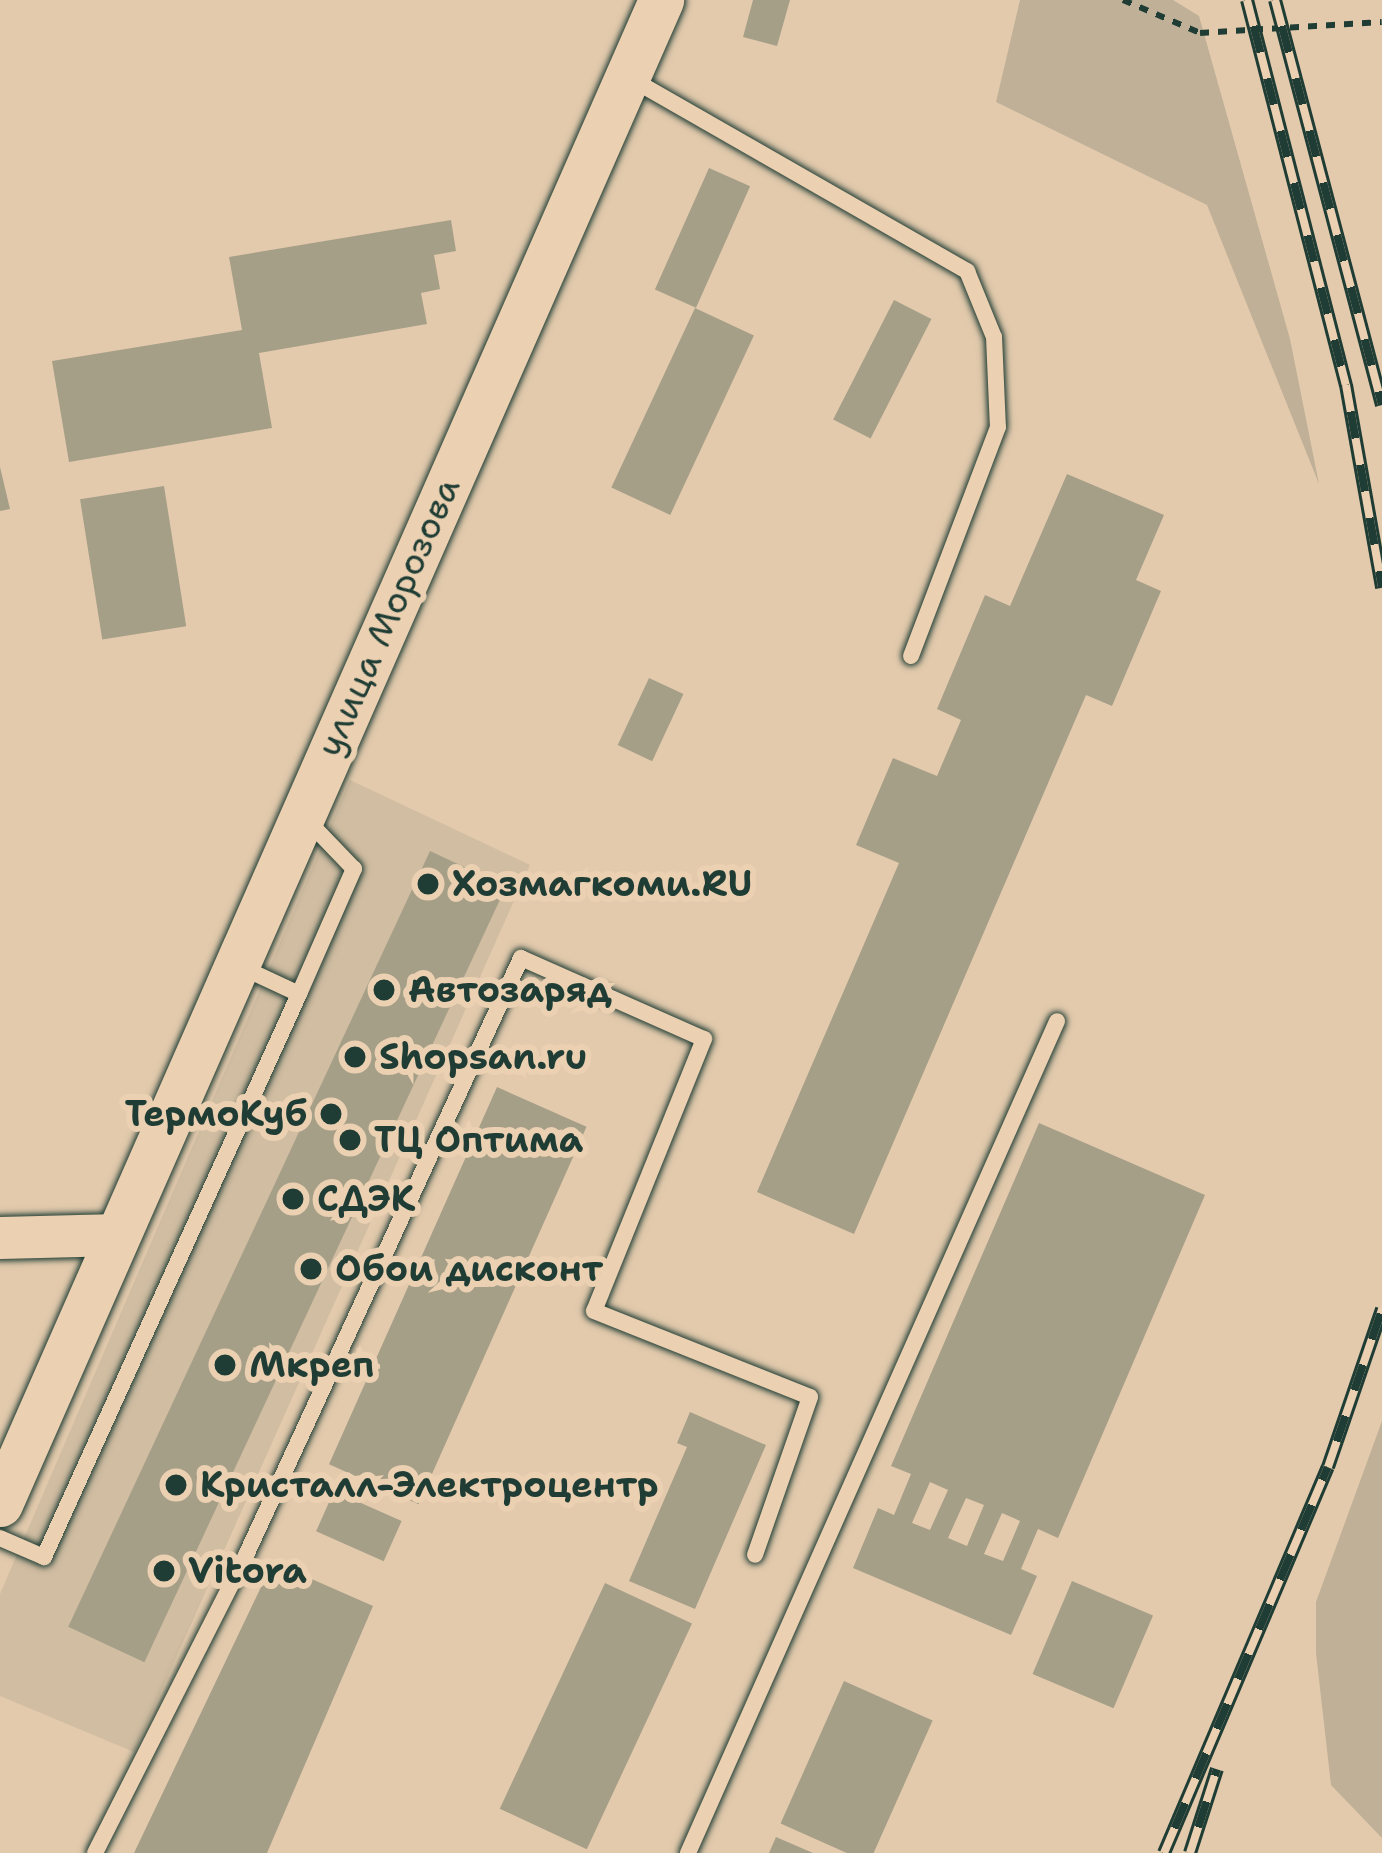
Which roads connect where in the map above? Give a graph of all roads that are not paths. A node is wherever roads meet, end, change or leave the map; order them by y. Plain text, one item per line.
1 (661, 0) edge
2 (627, 76) junction
3 (911, 656) dead end
4 (301, 814) junction
5 (237, 965) junction
6 (299, 994) junction
7 (1057, 1022) dead end
8 (119, 1235) junction
9 (0, 1238) edge
10 (0, 1504) edge
11 (0, 1538) edge
12 (755, 1555) dead end
13 (95, 1853) edge
14 (688, 1853) edge

1 - 2 main road, улица Морозова
2 - 3 lane
2 - 4 main road, улица Морозова
4 - 5 main road, улица Морозова
4 - 6 lane
5 - 6 lane
5 - 8 main road, улица Морозова
6 - 11 lane
7 - 14 lane
8 - 9 street
8 - 10 main road, улица Морозова
12 - 13 lane

